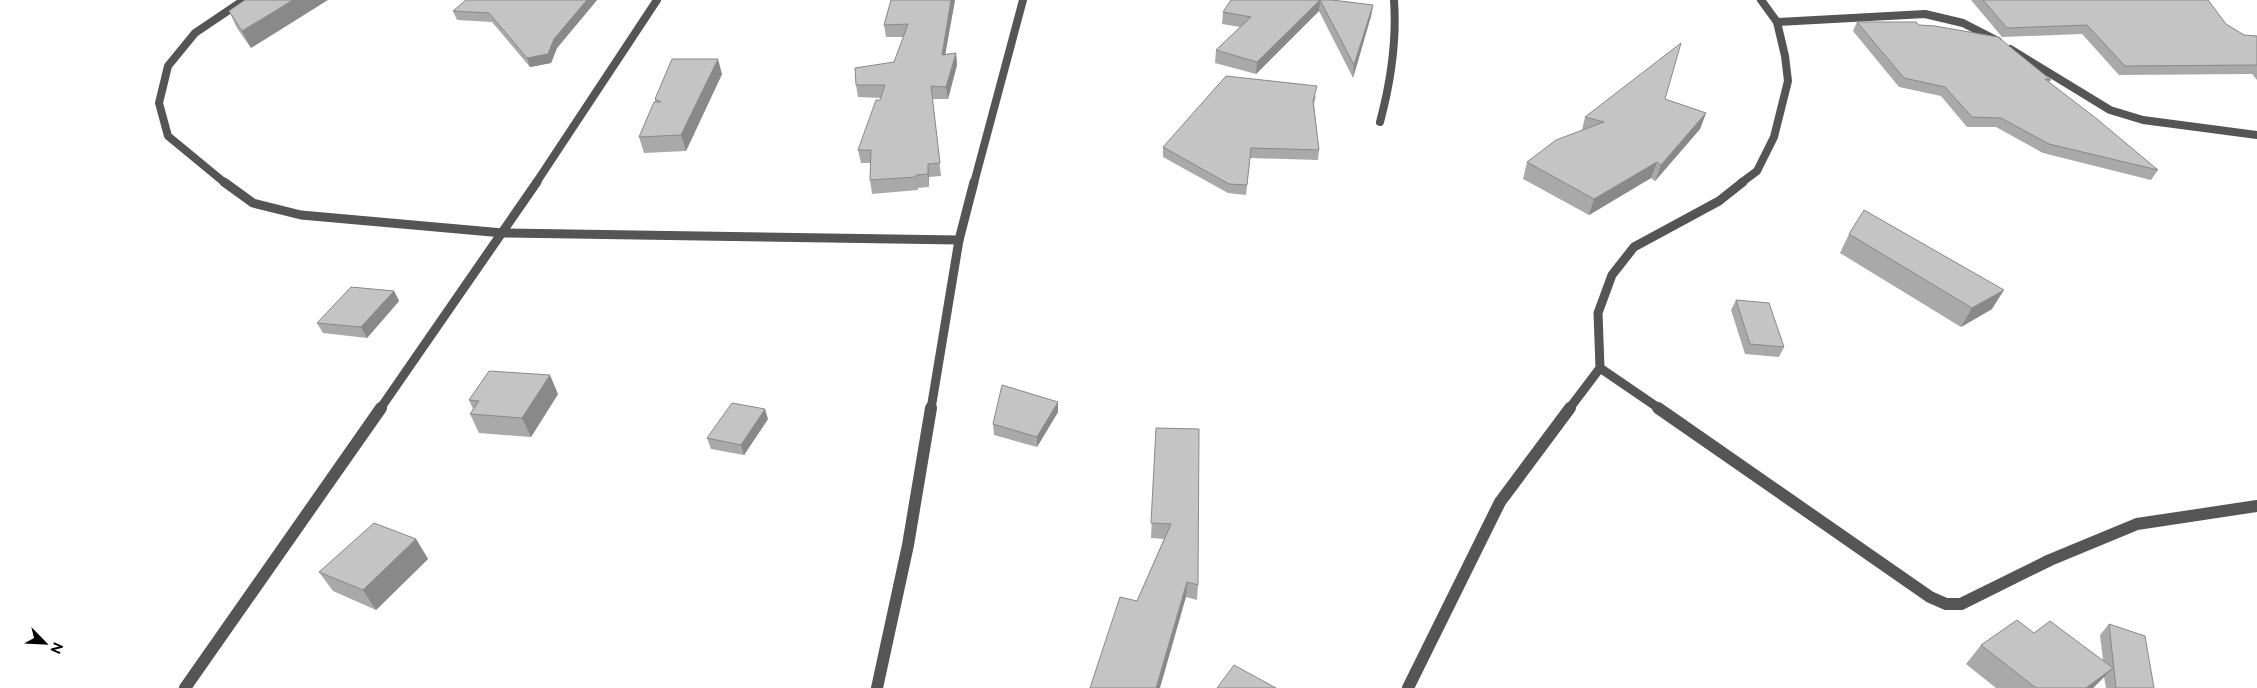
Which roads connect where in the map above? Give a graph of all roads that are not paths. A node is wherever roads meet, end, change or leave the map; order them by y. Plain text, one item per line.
1 (244, 0) edge
2 (657, 0) edge
3 (1022, 0) edge
4 (1394, 0) edge
5 (1761, 0) edge
6 (1776, 22) junction
7 (1380, 122) dead end
8 (2257, 135) edge
9 (503, 234) junction
10 (960, 240) junction
11 (1600, 368) junction
12 (2257, 506) edge
13 (185, 688) edge
14 (877, 688) edge
15 (1408, 688) edge

1 - 9 street
2 - 9 street
3 - 10 street
4 - 7 street
5 - 6 street
6 - 8 street
6 - 11 street
9 - 10 street
9 - 13 street
10 - 14 street
11 - 12 street
11 - 15 street

